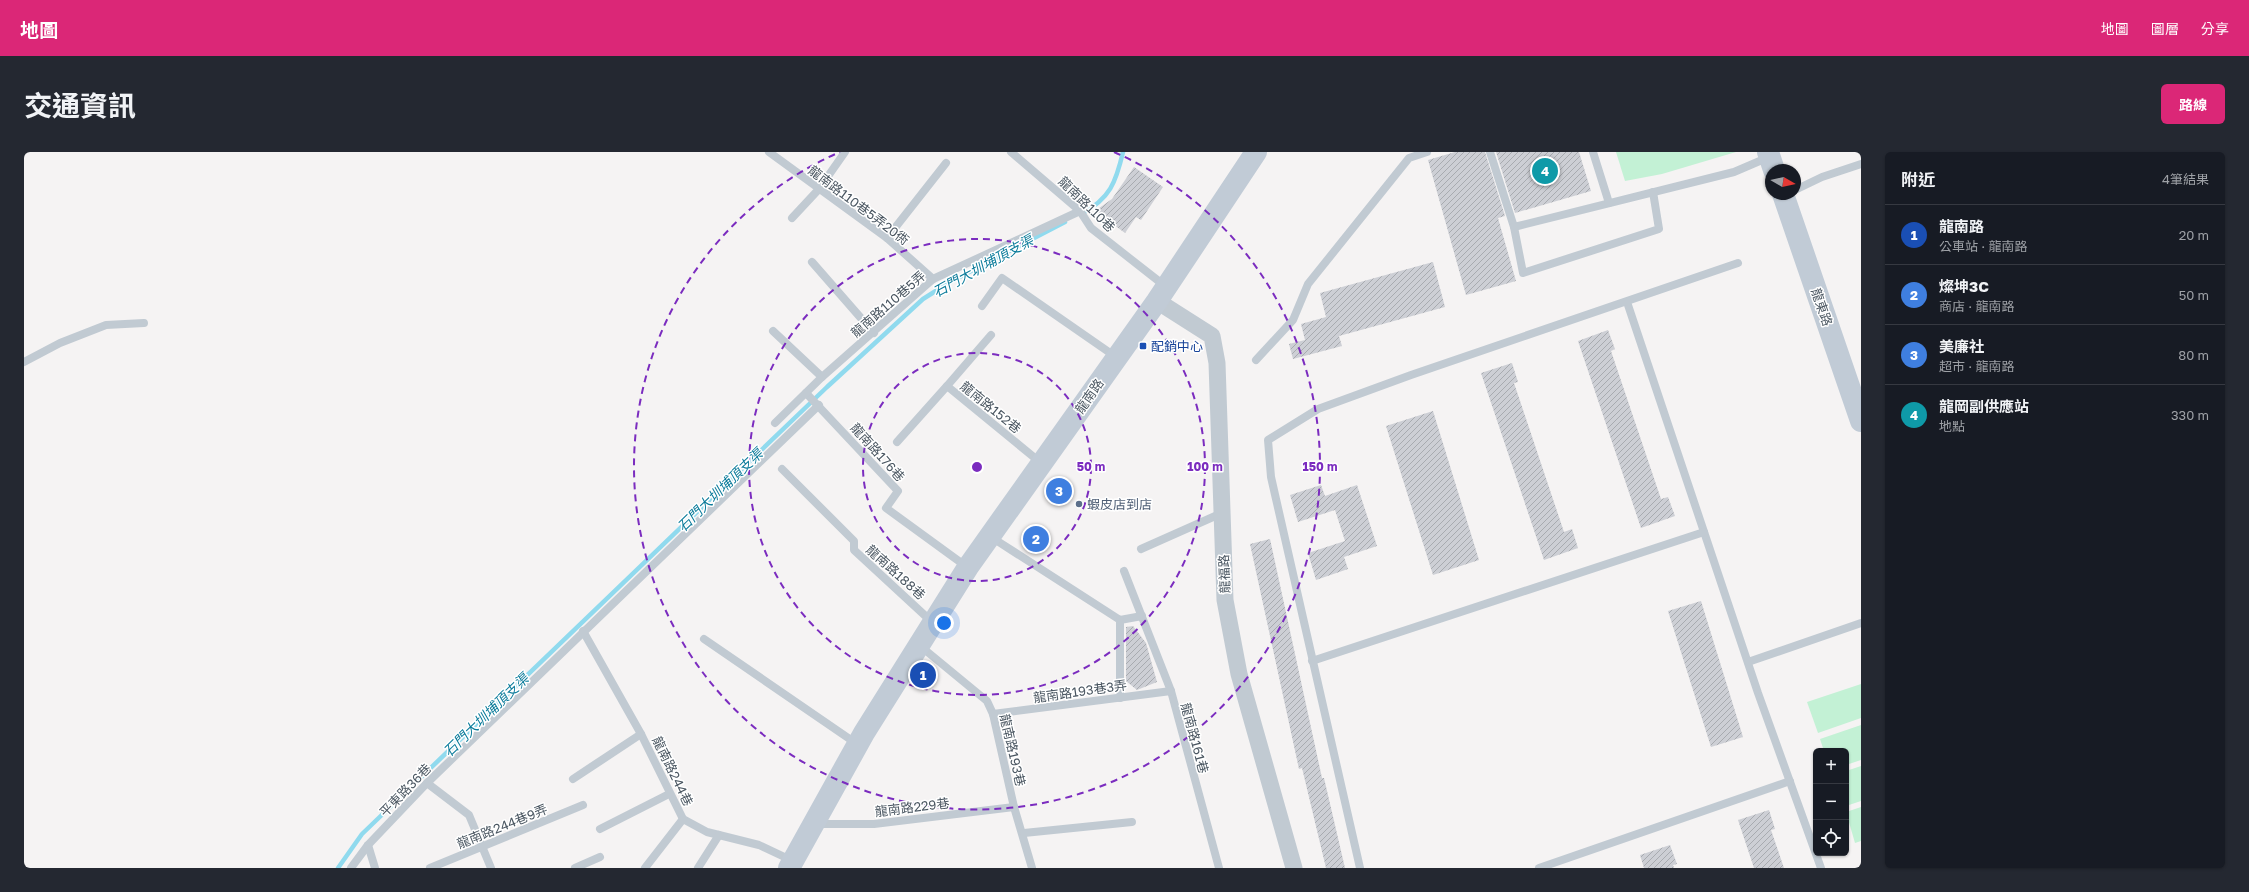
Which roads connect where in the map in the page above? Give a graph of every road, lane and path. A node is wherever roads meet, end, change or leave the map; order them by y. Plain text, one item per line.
1 (769, 152) edge
2 (845, 152) edge
3 (1011, 152) edge
4 (1256, 152) edge
5 (1427, 152) edge
6 (1490, 152) edge
7 (1593, 152) edge
8 (1771, 160) edge
9 (946, 163) dead end
10 (1861, 164) edge
11 (1801, 187) edge
12 (819, 189) junction
13 (1653, 192) junction
14 (1789, 200) edge
15 (1609, 203) junction
16 (1080, 211) junction
17 (792, 218) dead end
18 (1514, 227) junction
19 (887, 238) junction
20 (812, 262) dead end
21 (1738, 263) dead end
22 (933, 279) junction
23 (1161, 294) junction
24 (1627, 302) junction
25 (982, 306) dead end
26 (144, 323) dead end
27 (773, 331) dead end
28 (874, 333) junction
29 (991, 335) dead end
30 (1116, 358) junction
31 (1256, 360) dead end
32 (24, 362) edge
33 (822, 378) junction
34 (947, 386) junction
35 (806, 393) junction
36 (819, 405) junction
37 (1861, 420) edge
38 (775, 423) dead end
39 (897, 442) dead end
40 (1042, 464) junction
41 (782, 469) dead end
42 (1222, 513) junction
43 (1704, 532) junction
44 (990, 537) junction
45 (1140, 550) dead end
46 (968, 567) junction
47 (1124, 571) dead end
48 (1142, 616) junction
49 (1120, 620) junction
50 (933, 622) junction
51 (1861, 623) edge
52 (583, 631) junction
53 (704, 639) dead end
54 (919, 645) junction
55 (1312, 661) junction
56 (1748, 662) junction
57 (1171, 691) junction
58 (1120, 698) junction
59 (994, 714) junction
60 (641, 734) junction
61 (858, 745) junction
62 (573, 779) dead end
63 (1790, 781) junction
64 (427, 783) junction
65 (669, 794) junction
66 (583, 805) dead end
67 (1014, 807) junction
68 (683, 819) junction
69 (1132, 822) dead end
70 (813, 824) junction
71 (600, 829) dead end
72 (1024, 833) junction
73 (719, 835) junction
74 (368, 845) junction
75 (482, 847) junction
76 (600, 858) dead end
77 (791, 864) edge
78 (351, 868) edge
79 (375, 868) edge
80 (430, 868) edge
81 (491, 868) edge
82 (575, 868) edge
83 (645, 868) edge
84 (698, 868) edge
85 (1032, 868) edge
86 (1218, 868) edge
87 (1294, 868) edge
88 (1360, 868) edge
89 (1540, 868) edge
90 (1821, 868) edge

1 - 12 lane, 龍南路110巷5弄20衖
2 - 12 lane
3 - 16 lane, 龍南路110巷
4 - 23 main road, 龍南路
5 - 31 lane
6 - 18 lane
7 - 15 lane
8 - 13 lane
9 - 19 lane
10 - 11 lane
12 - 17 lane
12 - 19 lane, 龍南路110巷5弄20衖
13 - 15 lane
13 - 18 lane
14 - 37 main road, 龍東路
15 - 18 lane
16 - 22 lane, 龍南路110巷5弄
16 - 23 lane, 龍南路110巷
19 - 22 lane, 龍南路110巷5弄20衖
20 - 28 lane
21 - 24 lane
22 - 28 lane, 龍南路110巷5弄
23 - 30 main road, 龍南路
23 - 42 street, 龍福路
24 - 43 lane
24 - 55 lane
25 - 30 lane
26 - 32 lane
27 - 33 lane
28 - 33 lane, 龍南路110巷5弄
29 - 34 lane
30 - 40 main road, 龍南路
33 - 35 lane, 龍南路110巷5弄
34 - 39 lane, 龍南路152巷
34 - 40 lane, 龍南路152巷
35 - 36 lane, 龍南路176巷
35 - 38 lane, 龍南路110巷5弄
36 - 46 lane, 龍南路176巷
36 - 52 lane, 平東路36巷
40 - 44 main road, 龍南路
41 - 50 lane, 龍南路188巷
42 - 45 lane
42 - 87 street, 龍福路
43 - 55 lane
43 - 56 lane
44 - 46 main road, 龍南路
44 - 49 lane
46 - 50 main road, 龍南路
47 - 48 lane, 龍南路161巷
48 - 49 lane
48 - 57 lane, 龍南路161巷
49 - 58 lane
50 - 54 main road, 龍南路
51 - 56 lane
52 - 60 lane, 龍南路244巷
52 - 64 lane, 平東路36巷
53 - 61 lane
54 - 59 lane, 龍南路193巷
54 - 61 main road, 龍南路
55 - 88 lane
56 - 63 lane
57 - 58 lane, 龍南路193巷3弄
57 - 86 lane, 龍南路161巷
58 - 59 lane, 龍南路193巷3弄
59 - 67 lane, 龍南路193巷
60 - 62 lane
60 - 65 lane, 龍南路244巷
61 - 70 main road, 龍南路
63 - 89 lane
63 - 90 lane
64 - 74 lane, 平東路36巷
64 - 75 lane
65 - 68 lane, 龍南路244巷
65 - 71 lane
66 - 75 lane, 龍南路244巷9弄
67 - 70 lane, 龍南路229巷
67 - 72 lane, 龍南路193巷
68 - 73 lane, 龍南路244巷
68 - 83 lane
69 - 72 lane
70 - 77 main road, 龍南路
72 - 85 lane, 龍南路193巷
73 - 77 lane, 龍南路244巷
73 - 84 lane
74 - 78 lane, 平東路36巷
74 - 79 lane
75 - 80 lane, 龍南路244巷9弄
75 - 81 lane
76 - 82 lane

